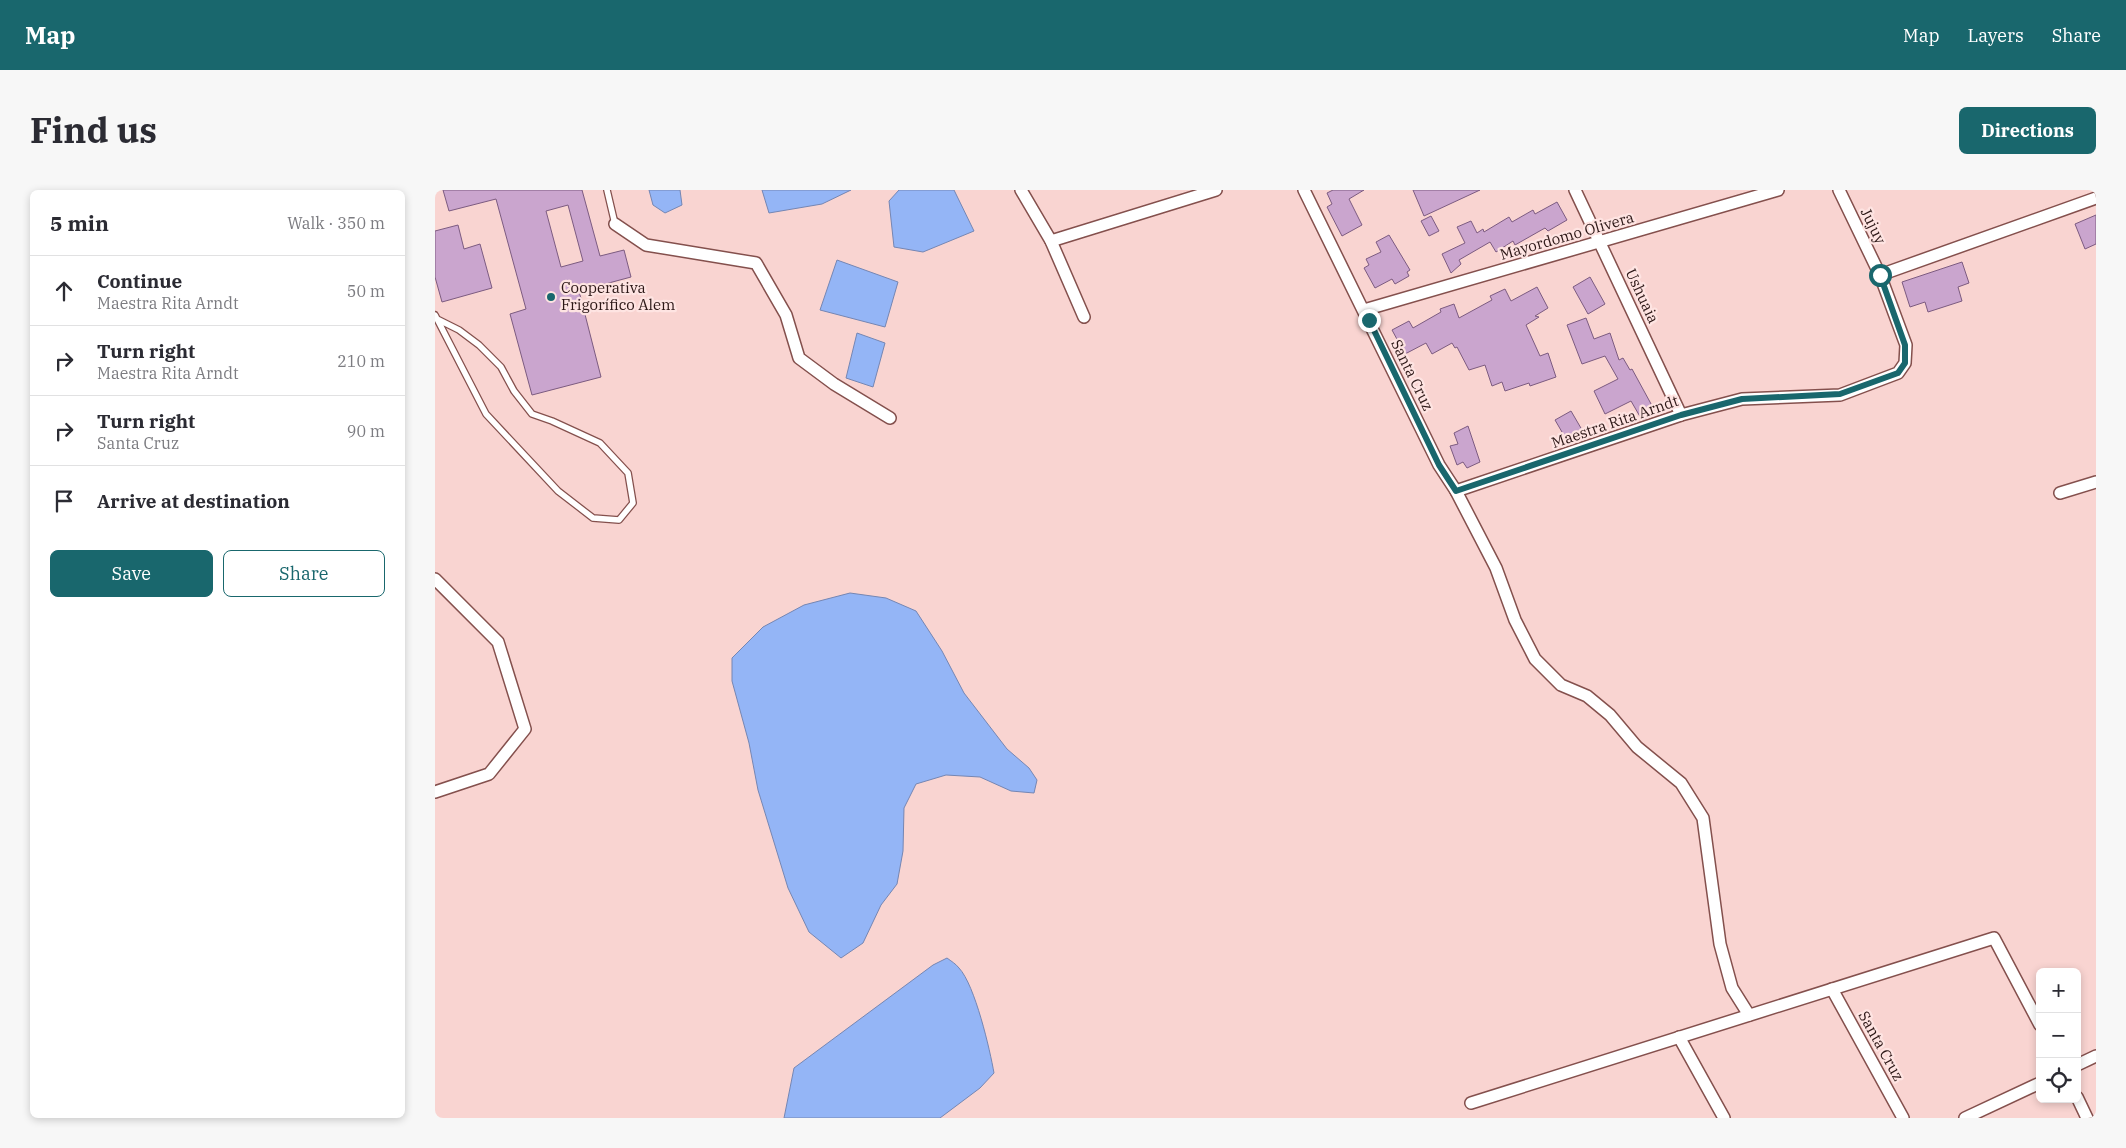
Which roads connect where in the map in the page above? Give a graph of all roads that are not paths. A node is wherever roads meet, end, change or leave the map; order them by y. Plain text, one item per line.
1 (607, 190) edge
2 (1021, 190) edge
3 (1216, 190) edge
4 (1304, 190) edge
5 (1575, 190) edge
6 (1778, 190) edge
7 (1839, 190) edge
8 (2096, 198) edge
9 (615, 224) joint
10 (1051, 241) junction
11 (1600, 243) junction
12 (1880, 275) junction
13 (1364, 310) junction
14 (436, 317) edge
15 (1084, 317) dead end
16 (1681, 415) junction
17 (890, 418) dead end
18 (2096, 482) edge
19 (1456, 491) junction
20 (2059, 493) dead end
21 (435, 579) edge
22 (435, 792) edge
23 (1832, 989) junction
24 (1749, 1015) junction
25 (2036, 1017) edge
26 (1679, 1037) junction
27 (2096, 1056) edge
28 (2081, 1063) edge
29 (2036, 1085) edge
30 (1471, 1103) dead end
31 (2080, 1103) edge
32 (1724, 1118) edge
33 (1903, 1118) edge
34 (1965, 1118) edge
35 (2087, 1118) edge

1 - 9 lane
2 - 10 street
3 - 10 street
4 - 13 street, Santa Cruz
5 - 11 street, Ushuaia
6 - 11 street, Mayordomo Olivera
7 - 12 street, Jujuy
8 - 12 street
9 - 17 street
10 - 15 street
11 - 13 street, Mayordomo Olivera
11 - 16 street, Ushuaia
12 - 16 street, Maestra Rita Arndt
13 - 19 street, Santa Cruz
14 - 14 lane
16 - 19 street, Maestra Rita Arndt
18 - 20 street
19 - 24 street, Santa Cruz
21 - 22 street
23 - 24 street
23 - 25 street
23 - 33 street, Santa Cruz
24 - 26 street
26 - 30 street
26 - 32 street
27 - 28 street
29 - 34 street
31 - 35 street

